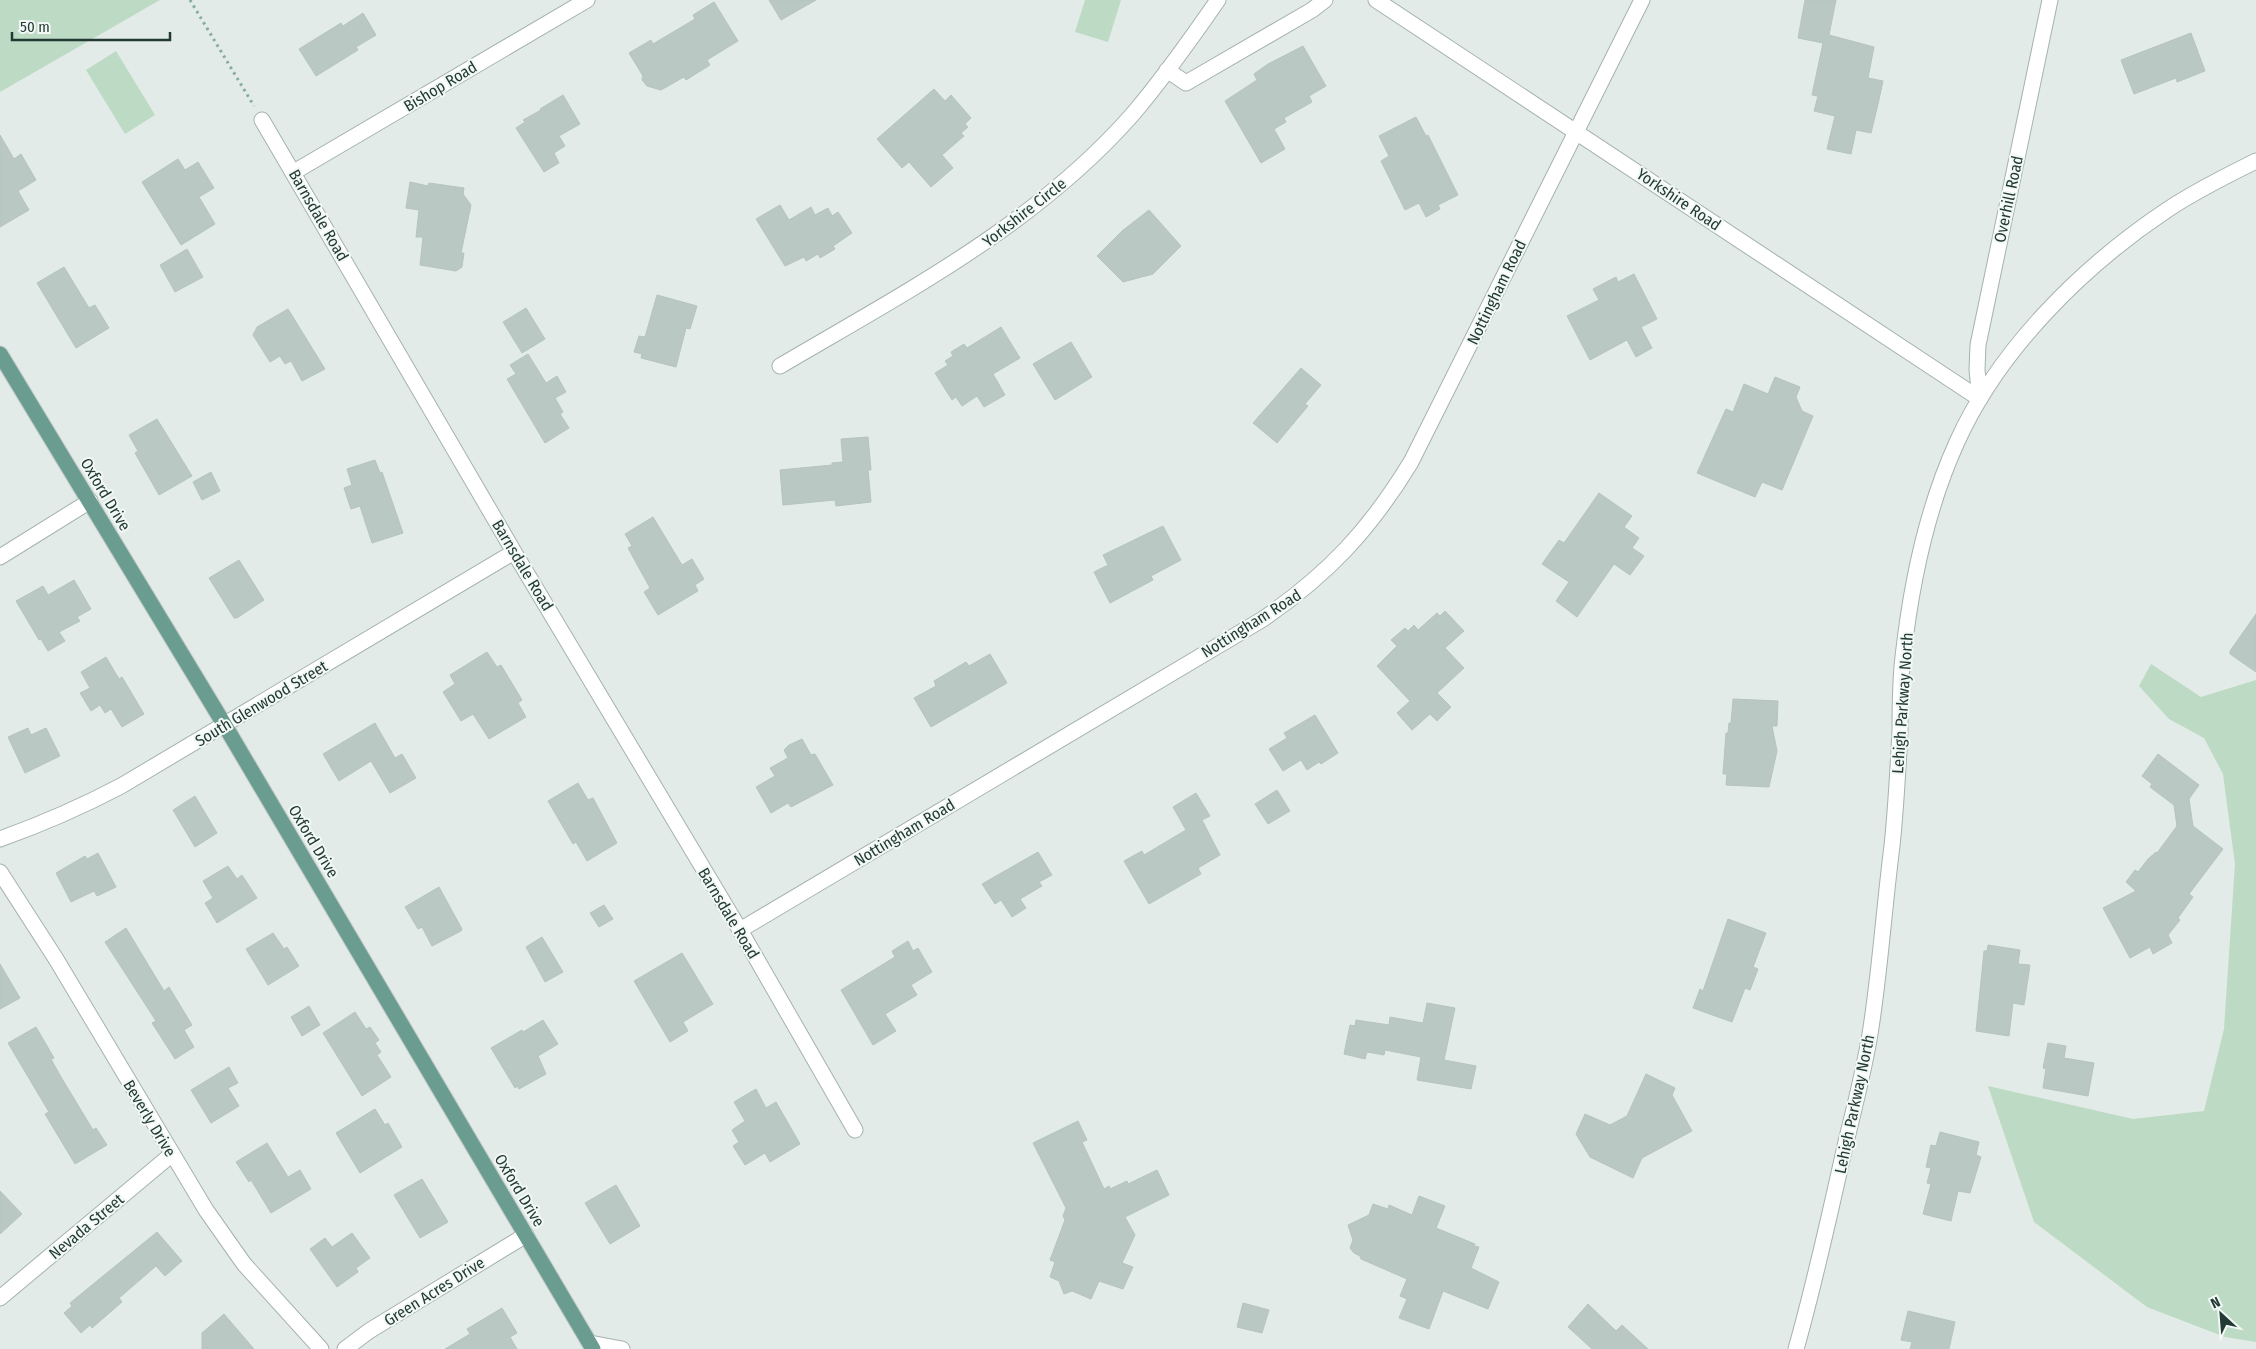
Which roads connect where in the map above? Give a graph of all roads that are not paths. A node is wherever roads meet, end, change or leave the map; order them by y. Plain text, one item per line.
1 (586, 0) edge
2 (1218, 0) edge
3 (1325, 0) edge
4 (1376, 0) edge
5 (1642, 0) edge
6 (2050, 0) edge
7 (1167, 70) junction
8 (262, 120) road end
9 (1576, 131) junction
10 (2256, 161) edge
11 (294, 172) junction
12 (0, 354) edge
13 (780, 366) dead end
14 (1980, 399) junction
15 (90, 501) junction
16 (514, 552) junction
17 (0, 557) edge
18 (224, 724) junction
19 (0, 839) edge
20 (0, 872) edge
21 (740, 930) junction
22 (855, 1130) dead end
23 (171, 1155) junction
24 (526, 1235) junction
25 (0, 1298) edge
26 (591, 1346) edge
27 (321, 1349) edge
28 (345, 1349) edge
29 (622, 1349) edge
30 (1796, 1349) edge

1 - 11 street, Bishop Road
2 - 7 street, Yorkshire Circle
3 - 7 street
4 - 9 street, Yorkshire Road
5 - 9 street, Nottingham Road
6 - 14 street, Overhill Road
7 - 13 street, Yorkshire Circle
8 - 11 street, Barnsdale Road
9 - 14 street, Yorkshire Road
9 - 21 street, Nottingham Road
10 - 14 street, Lehigh Parkway North
11 - 16 street, Barnsdale Road
12 - 15 main road, Oxford Drive
14 - 30 street, Lehigh Parkway North
15 - 17 street
15 - 18 main road, Oxford Drive
16 - 18 street, South Glenwood Street
16 - 21 street, Barnsdale Road
18 - 19 street, South Glenwood Street
18 - 24 main road, Oxford Drive
20 - 23 street, Beverly Drive
21 - 22 street, Barnsdale Road
23 - 25 street, Nevada Street
23 - 27 street, Beverly Drive
24 - 26 main road, Oxford Drive
24 - 28 street, Green Acres Drive
26 - 29 street

